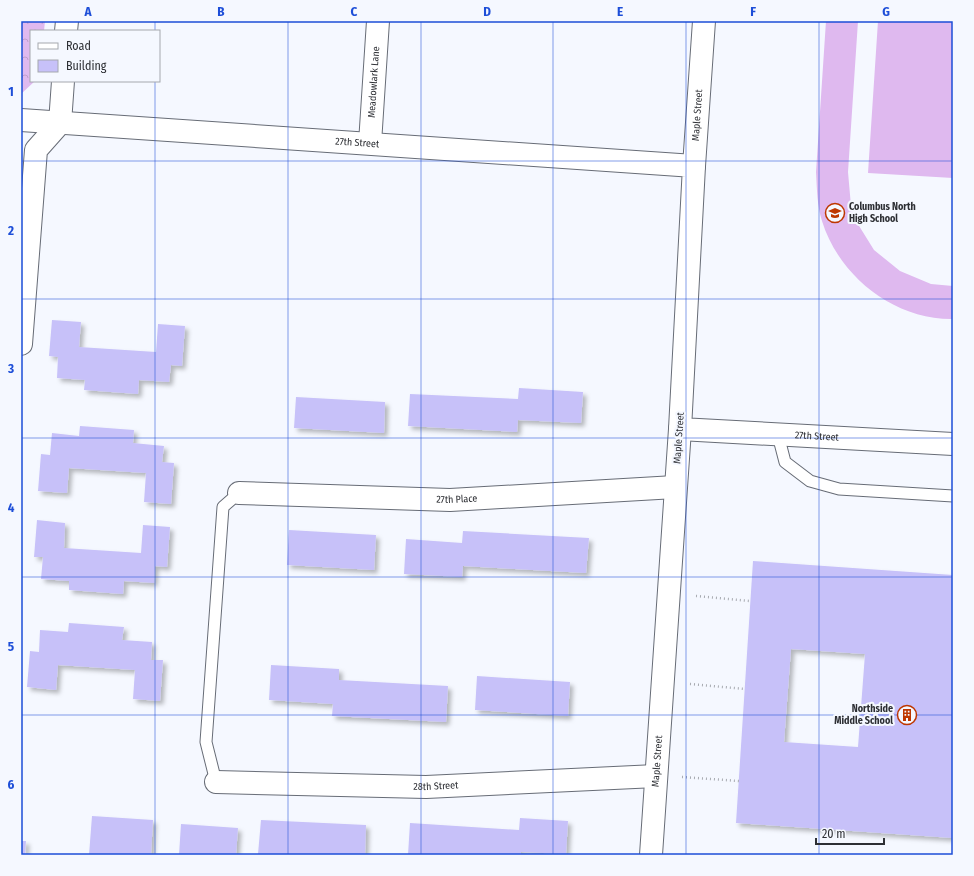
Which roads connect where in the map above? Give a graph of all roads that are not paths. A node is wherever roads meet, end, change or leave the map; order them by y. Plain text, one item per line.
1 (378, 21) edge
2 (704, 21) edge
3 (63, 82) edge
4 (21, 120) edge
5 (60, 123) junction
6 (370, 143) junction
7 (694, 166) junction
8 (27, 178) edge
9 (21, 344) edge
10 (680, 429) junction
11 (778, 435) junction
12 (953, 444) edge
13 (675, 487) junction
14 (239, 493) joint
15 (953, 496) edge
16 (656, 776) junction
17 (216, 782) joint
18 (651, 855) edge

1 - 6 street, Meadowlark Lane
2 - 7 street, Maple Street
3 - 5 street
4 - 5 street, 27th Street
5 - 6 street, 27th Street
5 - 8 street
6 - 7 street, 27th Street
7 - 10 street, Maple Street
8 - 9 street
10 - 11 street, 27th Street
10 - 13 street, Maple Street
11 - 12 street, 27th Street
11 - 15 lane
13 - 14 street, 27th Place
13 - 16 street, Maple Street
14 - 17 lane
16 - 17 street, 28th Street
16 - 18 street, Maple Street

